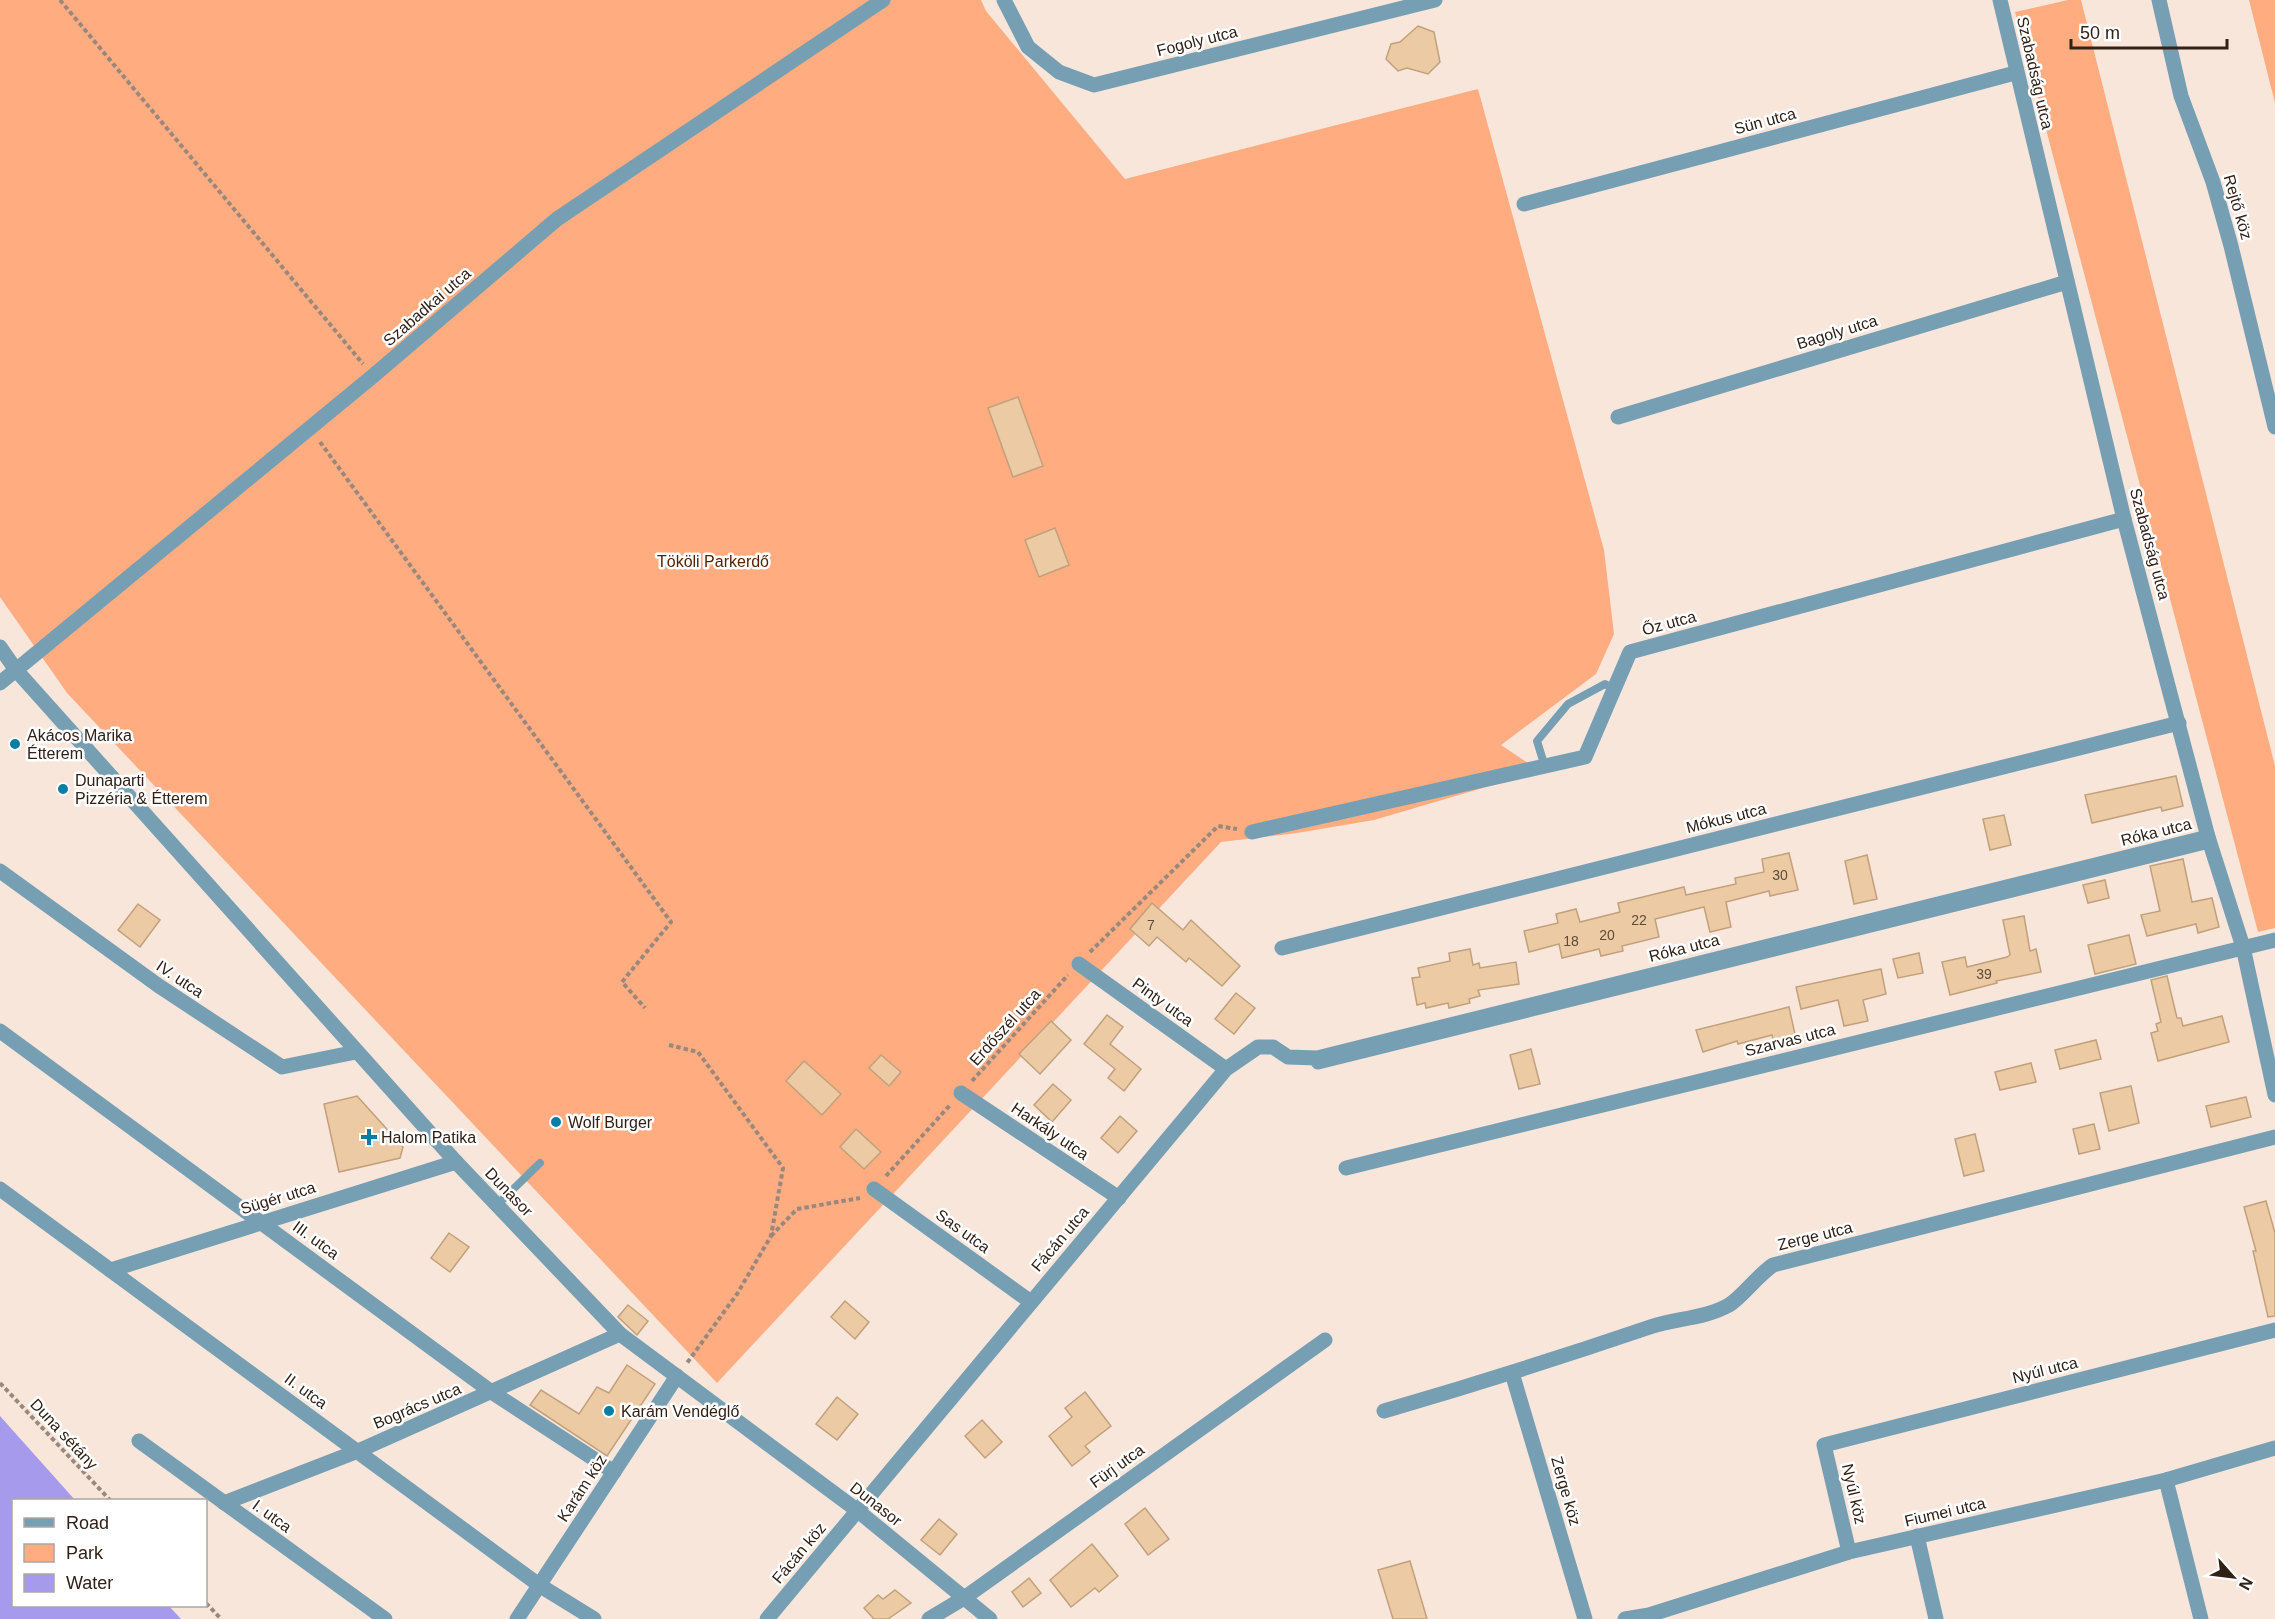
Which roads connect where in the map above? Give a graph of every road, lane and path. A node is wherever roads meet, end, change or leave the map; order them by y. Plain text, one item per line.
1 (60, 0) edge
2 (883, 0) edge
3 (1004, 0) edge
4 (1435, 0) edge
5 (2000, 0) edge
6 (2159, 0) edge
7 (2015, 73) junction
8 (1524, 204) dead end
9 (2067, 282) junction
10 (373, 376) junction
11 (1618, 417) dead end
12 (2275, 427) edge
13 (310, 428) junction
14 (2124, 519) junction
15 (0, 648) edge
16 (16, 670) junction
17 (0, 683) edge
18 (1614, 689) junction
19 (2179, 723) junction
20 (1545, 767) junction
21 (1252, 832) joint
22 (2208, 837) junction
23 (0, 871) edge
24 (2275, 940) edge
25 (2243, 947) junction
26 (1282, 948) dead end
27 (1079, 964) junction
28 (645, 1008) dead end
29 (0, 1031) edge
30 (669, 1045) dead end
31 (356, 1052) junction
32 (1317, 1058) joint
33 (1226, 1069) junction
34 (961, 1093) junction
35 (2275, 1095) edge
36 (2275, 1137) edge
37 (456, 1162) junction
38 (540, 1163) dead end
39 (1346, 1168) dead end
40 (0, 1189) edge
41 (874, 1189) junction
42 (1119, 1198) junction
43 (497, 1205) junction
44 (260, 1221) junction
45 (771, 1236) junction
46 (111, 1270) junction
47 (1031, 1302) junction
48 (2275, 1330) edge
49 (620, 1334) junction
50 (1325, 1340) dead end
51 (1512, 1373) junction
52 (677, 1376) junction
53 (0, 1383) edge
54 (493, 1393) junction
55 (1384, 1411) dead end
56 (139, 1442) dead end
57 (1824, 1445) joint
58 (2275, 1448) edge
59 (358, 1451) junction
60 (614, 1472) junction
61 (2166, 1480) junction
62 (109, 1499) edge
63 (224, 1503) junction
64 (858, 1511) junction
65 (1917, 1536) junction
66 (1849, 1551) junction
67 (539, 1585) junction
68 (964, 1598) junction
69 (207, 1604) edge
70 (1650, 1617) edge
71 (221, 1619) edge
72 (385, 1619) edge
73 (517, 1619) edge
74 (594, 1619) edge
75 (767, 1619) edge
76 (929, 1619) edge
77 (990, 1619) edge
78 (1585, 1619) edge
79 (1624, 1619) edge
80 (1936, 1619) edge
81 (2201, 1619) edge

1 - 10 path
2 - 10 street, Szabadkai utca
3 - 4 street, Fogoly utca
5 - 7 street, Szabadság utca
6 - 12 street, Rejtő köz
7 - 8 street, Sün utca
7 - 9 street, Szabadság utca
9 - 11 street, Bagoly utca
9 - 14 street, Szabadság utca
10 - 13 street, Szabadkai utca
13 - 16 street, Szabadkai utca
13 - 28 path
14 - 18 street, Őz utca
14 - 19 street, Szabadság utca
15 - 16 street, Dunasor
16 - 17 street, Szabadkai utca
16 - 31 street, Dunasor
18 - 20 street, Őz utca
18 - 20 lane
19 - 22 street, Szabadság utca
19 - 26 street, Mókus utca
20 - 21 street, Őz utca
21 - 27 path, Erdőszél utca
22 - 25 street, Szabadság utca
22 - 32 street, Róka utca
23 - 31 street, IV. utca
24 - 25 street
25 - 35 street, Szabadság utca
25 - 39 street, Szarvas utca
27 - 33 street, Pinty utca
27 - 34 path, Erdőszél utca
29 - 44 street, III. utca
30 - 45 path
31 - 37 street, Dunasor
32 - 33 street, Fácán utca
33 - 42 street, Fácán utca
34 - 41 path, Erdőszél utca
34 - 42 street, Harkály utca
36 - 51 street, Zerge utca
37 - 43 street, Dunasor
37 - 44 street, Sügér utca
38 - 43 lane
40 - 46 street, II. utca
41 - 45 path, Erdőszél utca
41 - 47 street, Sas utca
42 - 47 street, Fácán utca
43 - 49 street, Dunasor
44 - 46 street, Sügér utca
44 - 54 street, III. utca
45 - 52 path
46 - 59 street, II. utca
47 - 64 street, Fácán utca
48 - 57 street, Nyúl utca
49 - 52 street, Dunasor
49 - 54 street, Bogrács utca
50 - 68 street, Fürj utca
51 - 55 street, Zerge utca
51 - 78 street, Zerge köz
52 - 60 street, Karám köz
52 - 64 street, Dunasor
53 - 62 path, Duna sétány
54 - 59 street, Bogrács utca
54 - 60 street, III. utca
56 - 63 street, I. utca
57 - 66 street, Nyúl köz
58 - 61 street, Fiumei utca
59 - 63 street, Bogrács utca
59 - 67 street, II. utca
60 - 67 street, Karám köz
61 - 65 street, Fiumei utca
61 - 81 street
63 - 72 street, I. utca
64 - 68 street, Dunasor
64 - 75 street, Fácán köz
65 - 66 street, Fiumei utca
65 - 80 street
66 - 70 street, Fiumei utca
67 - 73 street, Karám köz
67 - 74 street, II. utca
68 - 76 street, Fürj utca
68 - 77 street, Dunasor
69 - 71 path
70 - 79 street, Fiumei utca

